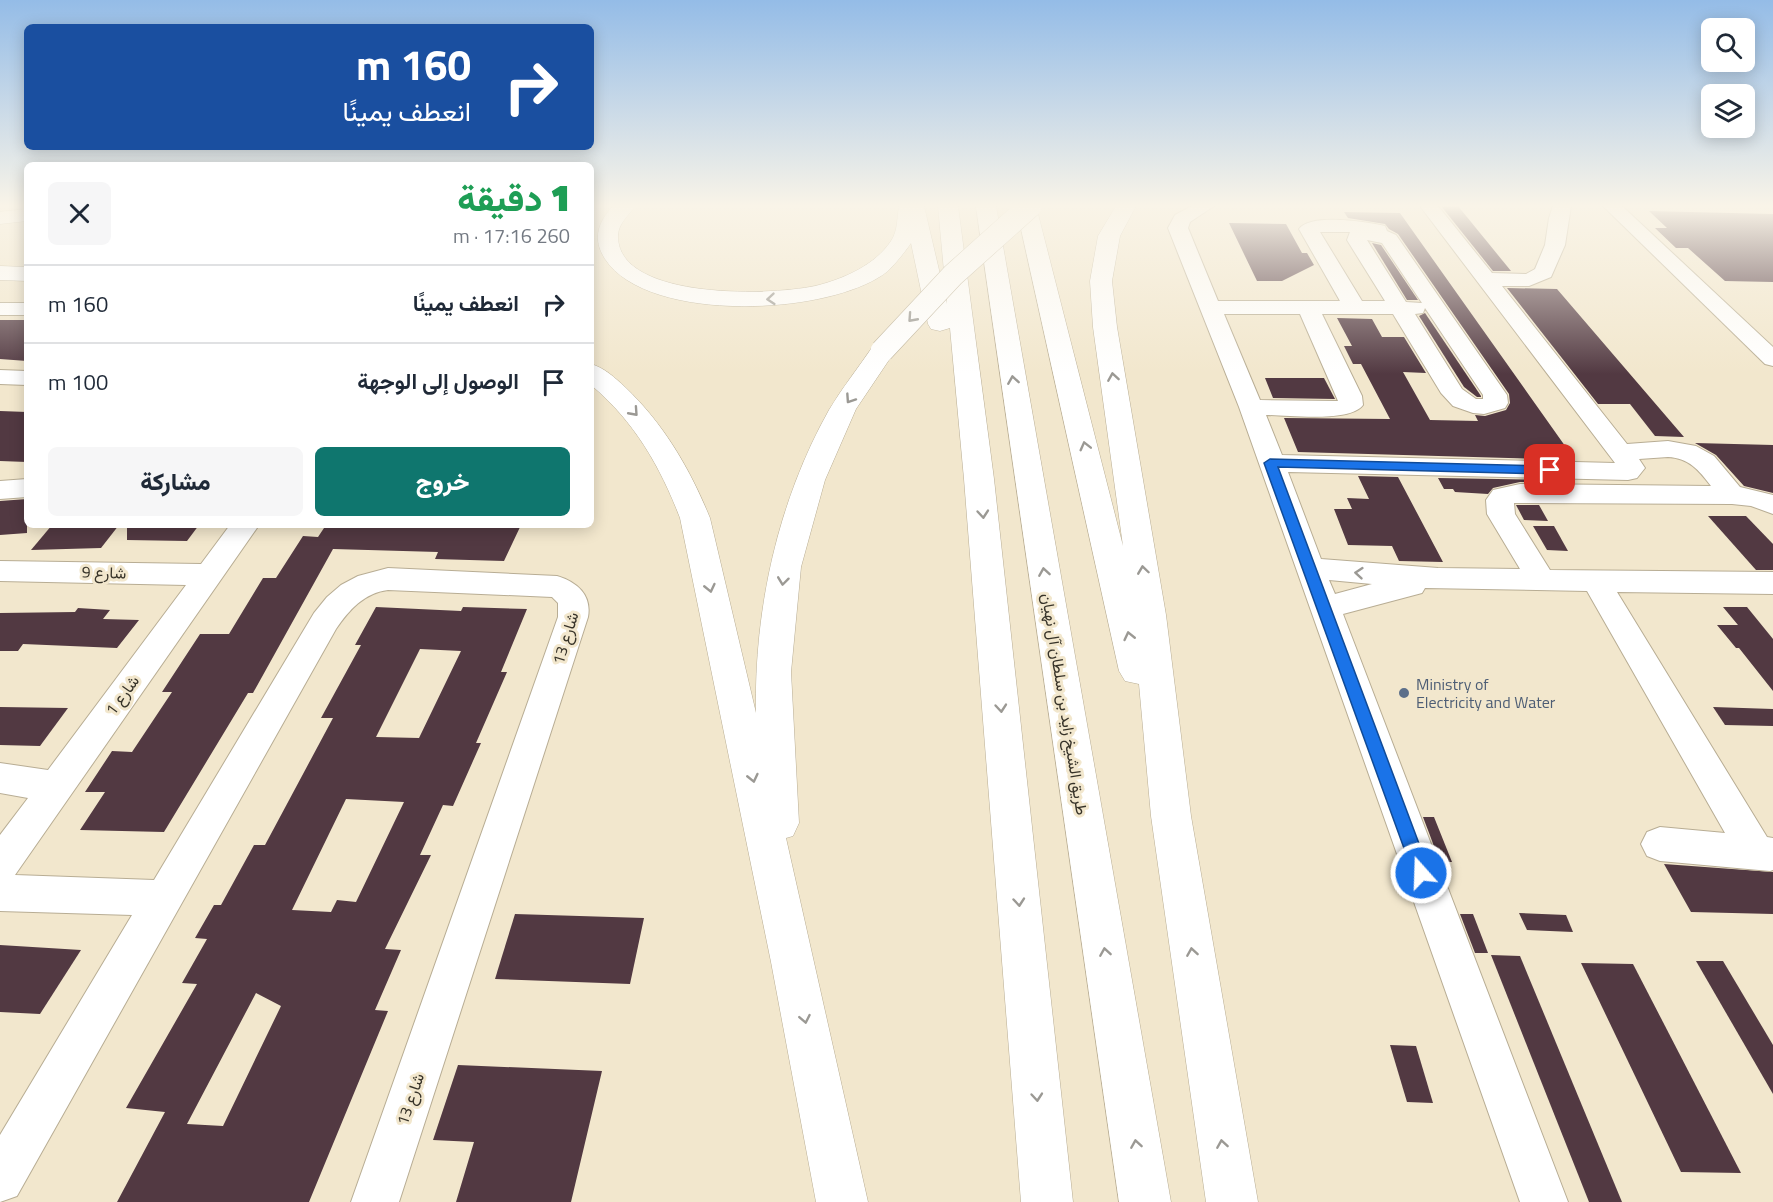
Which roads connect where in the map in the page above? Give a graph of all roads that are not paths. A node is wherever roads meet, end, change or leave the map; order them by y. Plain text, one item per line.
1 (620, 262) edge
2 (883, 262) edge
3 (926, 262) edge
4 (954, 262) edge
5 (966, 262) edge
6 (995, 262) edge
7 (1041, 262) edge
8 (1104, 262) edge
9 (1192, 262) edge
10 (1328, 262) edge
11 (1371, 262) edge
12 (1409, 262) edge
13 (1472, 262) edge
14 (1548, 262) edge
15 (1671, 262) edge
16 (0, 272) edge
17 (24, 272) edge
18 (1485, 279) junction
19 (1211, 307) junction
20 (1308, 308) junction
21 (1355, 308) junction
22 (1399, 308) junction
23 (1447, 308) junction
24 (0, 309) edge
25 (24, 309) edge
26 (1773, 359) edge
27 (594, 375) edge
28 (0, 377) edge
29 (24, 378) edge
30 (1246, 397) junction
31 (1620, 453) junction
32 (1270, 463) junction
33 (979, 479) junction
34 (24, 488) edge
35 (0, 490) edge
36 (1732, 495) junction
37 (1773, 505) edge
38 (243, 528) edge
39 (1309, 568) junction
40 (0, 571) edge
41 (208, 575) junction
42 (1438, 579) junction
43 (1541, 580) junction
44 (1595, 580) junction
45 (1773, 583) edge
46 (1324, 609) junction
47 (0, 778) edge
48 (56, 787) junction
49 (1171, 816) junction
50 (1660, 844) dead end
51 (1769, 847) edge
52 (0, 865) edge
53 (0, 892) edge
54 (163, 898) junction
55 (794, 962) junction
56 (0, 1179) edge
57 (375, 1202) edge
58 (842, 1202) edge
59 (1047, 1202) edge
60 (1145, 1202) edge
61 (1232, 1202) edge
62 (1544, 1202) edge

2 -> 1 highway
3 - 33 highway
4 - 33 highway
5 -> 55 highway, bridge
60 -> 6 highway, طريق الشيخ زايد بن سلطان آل نهيان
49 -> 7 highway
49 -> 8 highway
9 - 19 street
10 - 21 street
11 - 22 street
12 - 23 street
13 - 18 street
14 - 18 street
15 - 26 street
16 - 17 highway
18 - 31 street
19 - 20 street
19 - 30 street
20 - 21 street
20 - 30 street
21 - 22 street
22 - 23 street
22 - 23 street
24 - 25 street
27 -> 55 highway
28 - 29 street
30 - 32 street
31 - 32 street
31 - 36 street
32 - 39 street
33 -> 59 highway
34 - 35 street
36 - 37 street
36 - 43 street
38 - 41 street, شارع 1
42 -> 39 street
39 - 46 street
40 - 41 street, شارع 9
41 - 48 street, شارع 1
42 - 43 street
42 - 46 street
43 - 44 street
44 - 45 street
44 - 51 street
46 - 62 street
47 - 48 street
48 - 52 street, شارع 1
61 -> 49 highway
50 - 51 street
53 - 54 street
54 - 56 street, شارع 13
54 - 57 street, شارع 13
55 -> 58 highway

